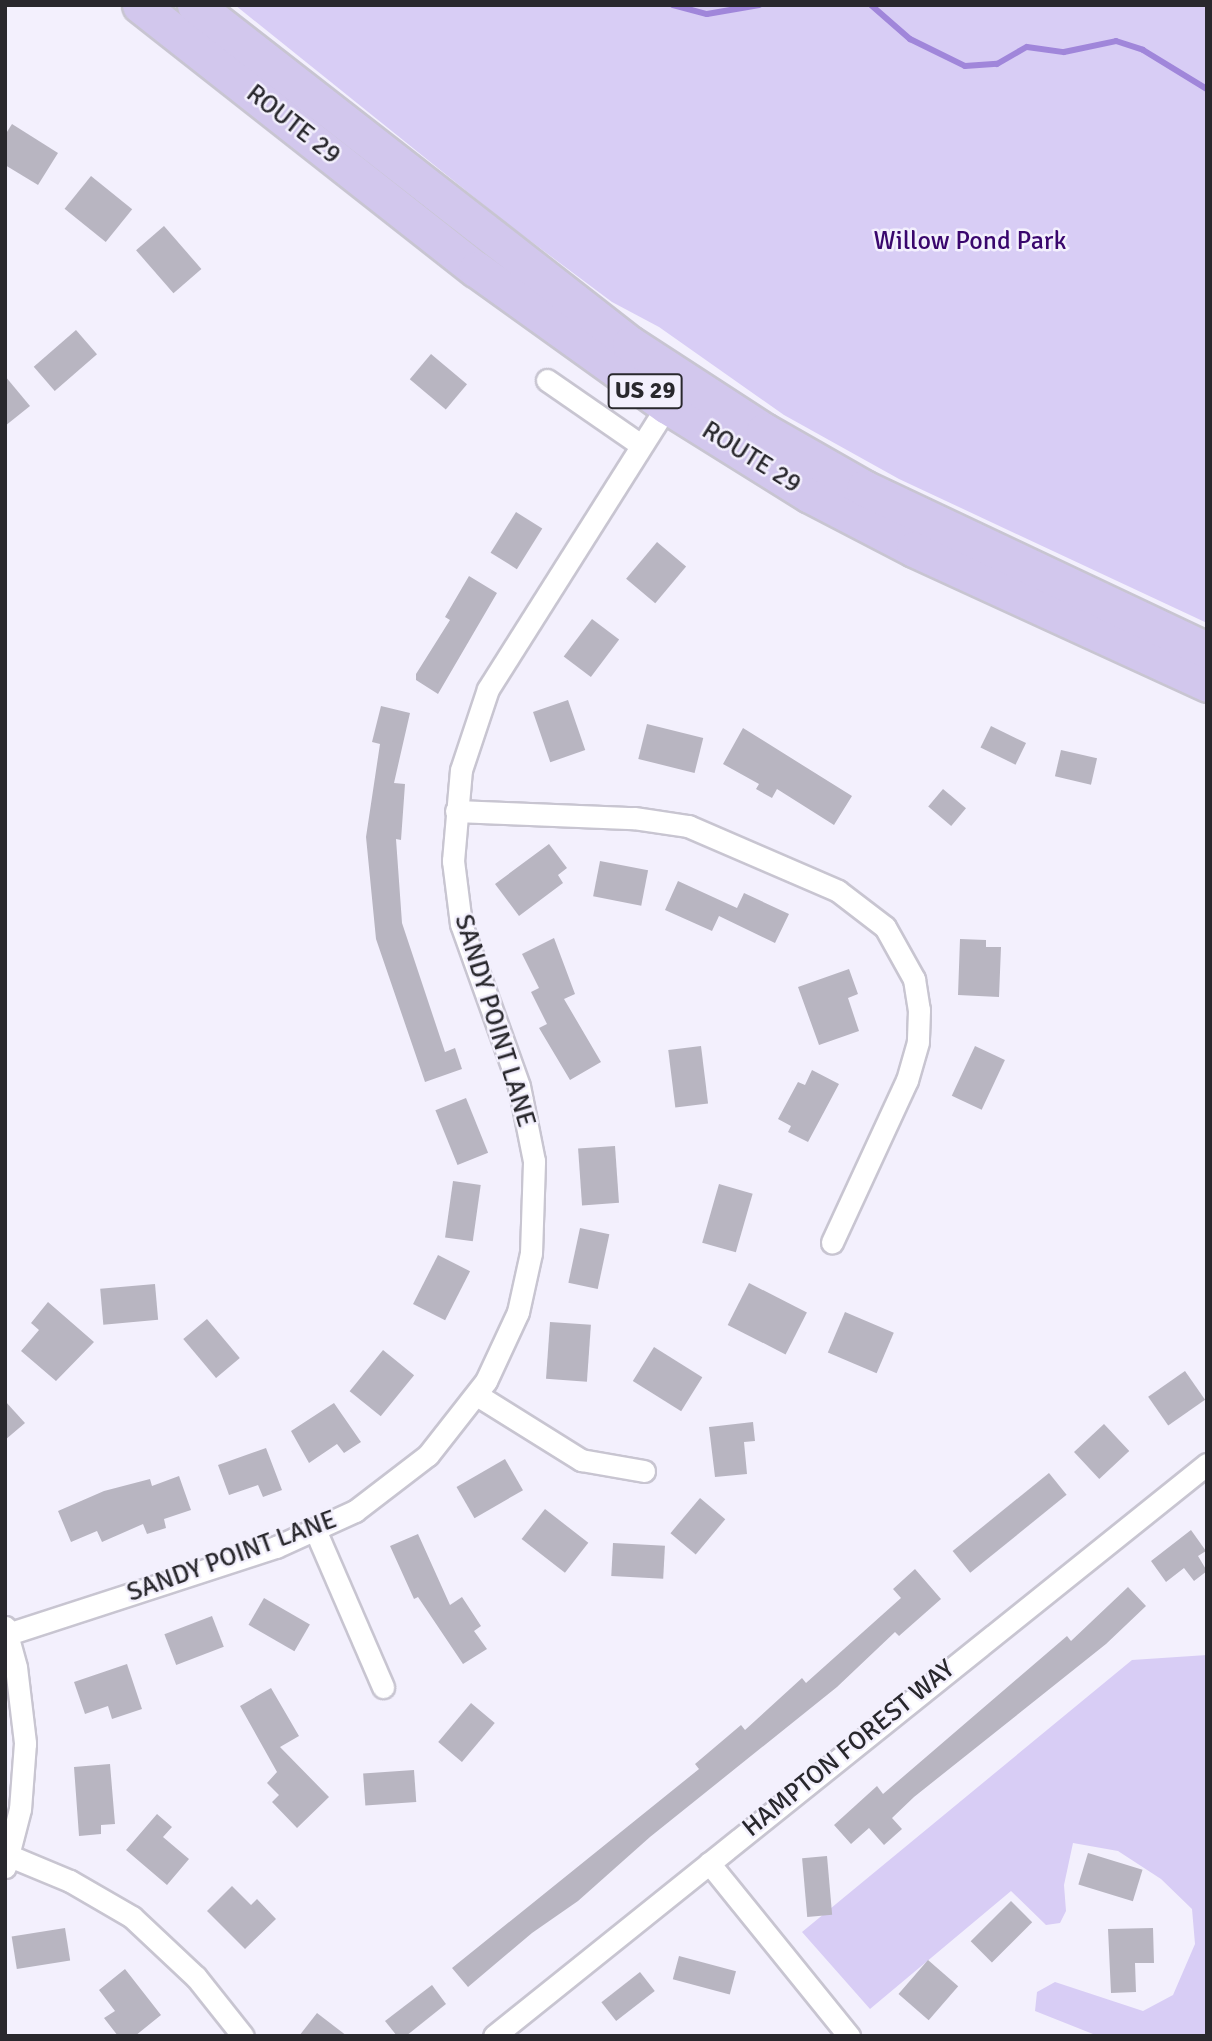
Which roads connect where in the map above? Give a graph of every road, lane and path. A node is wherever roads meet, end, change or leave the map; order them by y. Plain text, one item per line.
1 (141, 5) edge
2 (195, 5) edge
3 (547, 380) dead end
4 (667, 406) junction
5 (641, 445) junction
6 (1207, 650) edge
7 (1207, 684) edge
8 (456, 811) junction
9 (832, 1242) dead end
10 (477, 1395) junction
11 (1207, 1464) edge
12 (644, 1471) dead end
13 (316, 1532) junction
14 (7, 1630) edge
15 (383, 1687) dead end
16 (7, 1859) edge
17 (709, 1863) junction
18 (243, 2036) edge
19 (494, 2036) edge
20 (849, 2036) edge

1 - 4 main road, ROUTE 29 / US 29
2 - 6 main road, ROUTE 29 / US 29
3 - 5 street
4 - 5 street, SANDY POINT LANE
4 - 7 main road, ROUTE 29 / US 29
5 - 8 street, SANDY POINT LANE
8 - 9 street
8 - 10 street, SANDY POINT LANE
10 - 12 street
10 - 13 street, SANDY POINT LANE
11 - 17 street, HAMPTON FOREST WAY
13 - 14 street, SANDY POINT LANE
13 - 15 street
14 - 16 street
16 - 18 street
17 - 19 street, HAMPTON FOREST WAY
17 - 20 street

